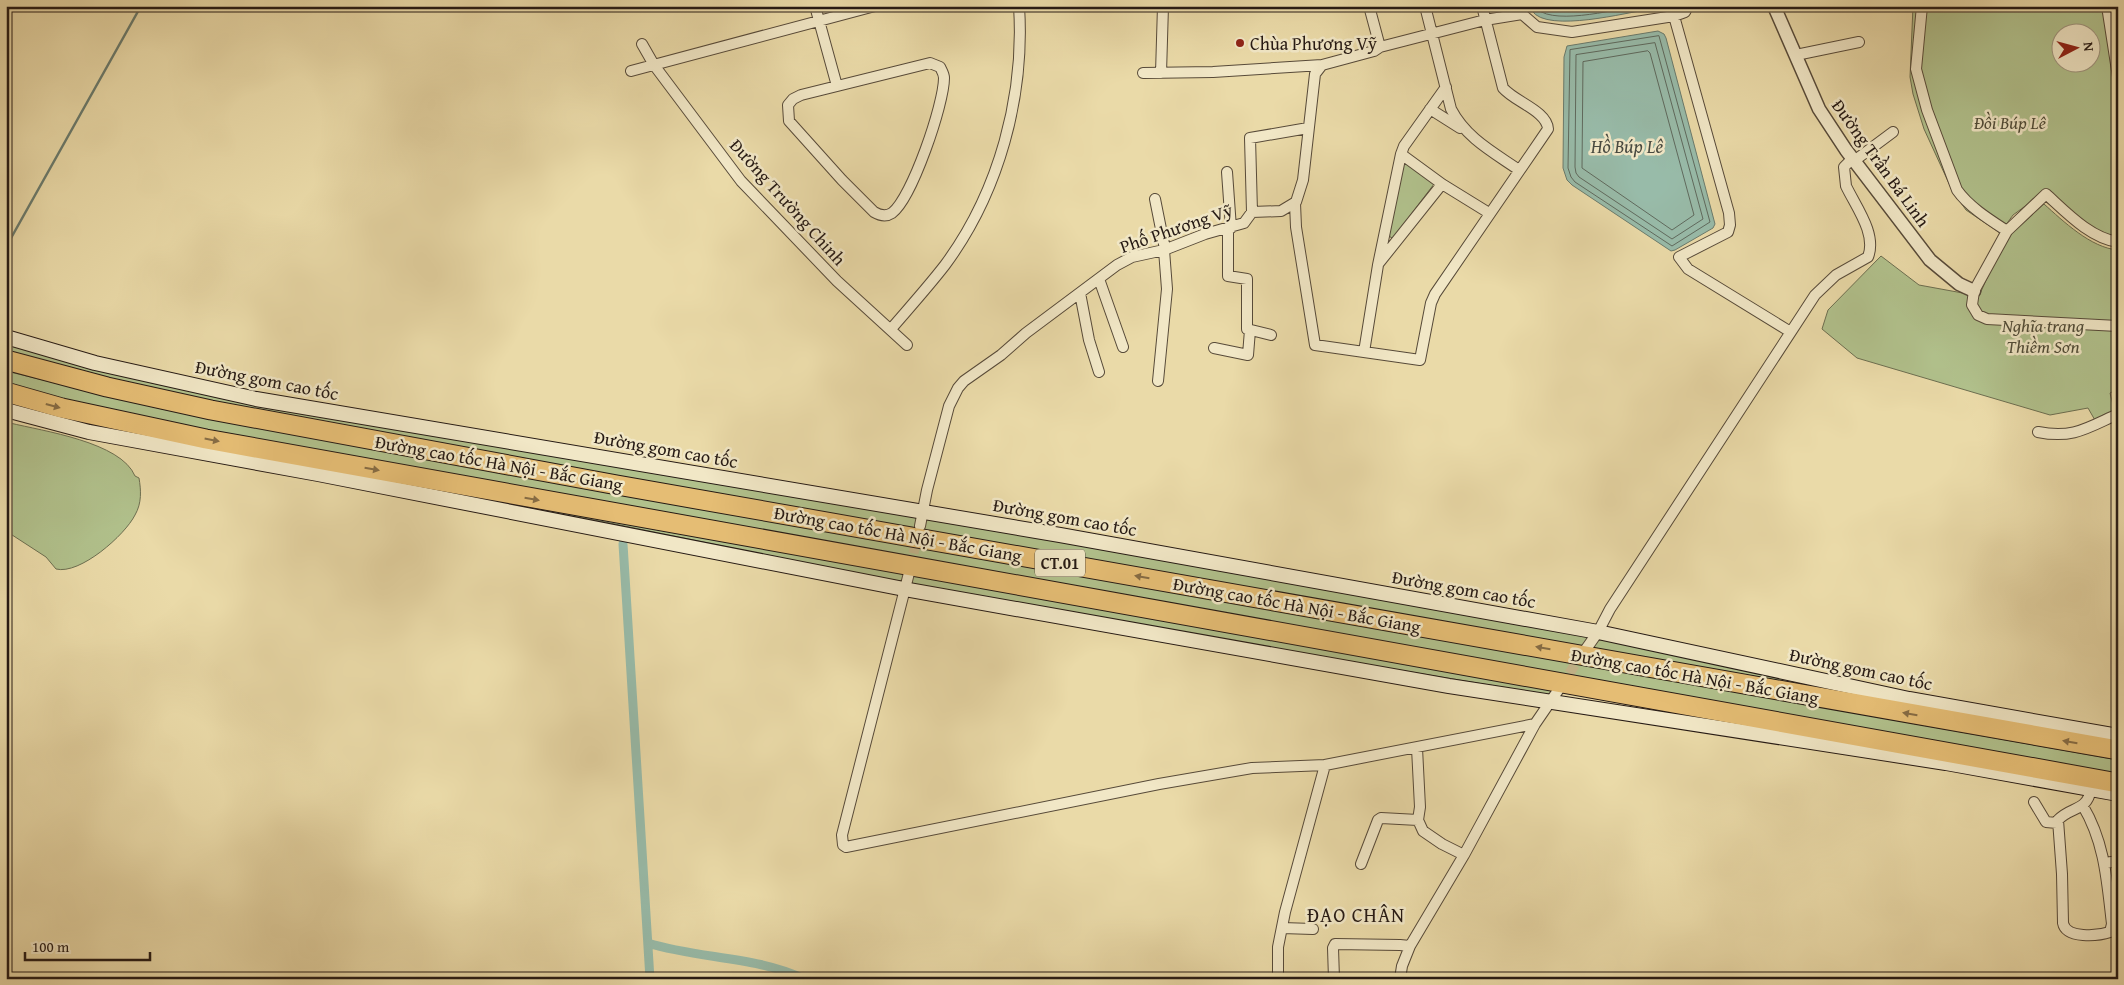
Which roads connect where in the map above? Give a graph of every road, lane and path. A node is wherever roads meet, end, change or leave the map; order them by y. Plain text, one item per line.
1 (816, 6) edge
2 (875, 6) edge
3 (1019, 6) edge
4 (1162, 6) edge
5 (1369, 6) edge
6 (1425, 6) edge
7 (1482, 6) edge
8 (1696, 6) edge
9 (1774, 6) edge
10 (1922, 6) edge
11 (2107, 6) edge
12 (1686, 9) edge
13 (1521, 10) edge
14 (1674, 16) junction
15 (1485, 20) junction
16 (819, 21) junction
17 (1432, 34) junction
18 (1859, 42) dead end
19 (642, 44) dead end
20 (1380, 47) junction
21 (1796, 55) junction
22 (654, 65) junction
23 (1322, 65) junction
24 (631, 72) dead end
25 (1143, 73) dead end
26 (1161, 73) junction
27 (2118, 77) edge
28 (837, 86) junction
29 (1446, 87) junction
30 (1430, 109) junction
31 (1308, 128) junction
32 (1465, 132) junction
33 (1893, 132) dead end
34 (1401, 154) junction
35 (1853, 160) junction
36 (1519, 170) junction
37 (1227, 172) dead end
38 (1442, 184) junction
39 (1155, 199) dead end
40 (1295, 203) junction
41 (1252, 212) junction
42 (1489, 213) junction
43 (1229, 228) junction
44 (2007, 231) junction
45 (2118, 242) edge
46 (1165, 250) junction
47 (1378, 265) junction
48 (1099, 279) junction
49 (1974, 291) junction
50 (1080, 293) junction
51 (2118, 326) edge
52 (891, 329) junction
53 (1250, 330) junction
54 (1789, 331) junction
55 (1271, 335) dead end
56 (6, 337) edge
57 (907, 345) dead end
58 (1123, 346) dead end
59 (1214, 348) dead end
60 (1364, 352) junction
61 (6, 360) edge
62 (1099, 372) dead end
63 (1158, 381) dead end
64 (6, 392) edge
65 (6, 410) edge
66 (2118, 414) edge
67 (2038, 432) dead end
68 (922, 519) junction
69 (908, 573) tunnel mouth
70 (904, 589) junction
71 (1598, 632) junction
72 (1586, 649) tunnel mouth
73 (1559, 689) tunnel mouth
74 (1552, 701) junction
75 (1535, 724) junction
76 (2118, 736) edge
77 (1417, 748) junction
78 (2118, 750) edge
79 (1325, 765) junction
80 (2118, 784) edge
81 (2091, 789) junction
82 (2118, 794) edge
83 (2034, 802) dead end
84 (2083, 806) junction
85 (1418, 820) junction
86 (2057, 824) junction
87 (1464, 855) junction
88 (2118, 861) edge
89 (2105, 863) junction
90 (1361, 864) dead end
91 (1282, 928) junction
92 (1313, 929) dead end
93 (1410, 946) junction
94 (1278, 979) edge
95 (1334, 979) edge
96 (1400, 979) edge

1 - 16 street
2 - 16 street
3 - 52 street
4 - 26 street
5 - 20 street
6 - 17 street
7 - 15 street
8 - 12 street
9 - 21 street, Đường Trần Bá Linh
10 - 44 street
11 - 27 street
12 - 14 street
13 - 14 street
13 - 15 street
14 - 54 street
15 - 17 street
15 - 36 street
16 - 22 street
16 - 28 street
17 - 20 street
17 - 29 street
18 - 21 street
19 - 22 street, Đường Trường Chinh
20 - 23 street
21 - 35 street, Đường Trần Bá Linh
22 - 24 street
22 - 52 street, Đường Trường Chinh
23 - 26 street
23 - 31 street
25 - 26 street
28 - 28 street
29 - 30 street
29 - 32 street
30 - 32 street
30 - 34 street
31 - 40 street
31 - 41 street
32 - 36 street
33 - 35 street
34 - 38 street
34 - 47 street
35 - 49 street, Đường Trần Bá Linh
35 - 54 street
36 - 42 street
37 - 43 street
38 - 42 street
38 - 47 street
39 - 46 street
40 - 41 street, Phố Phương Vỹ
40 - 60 street
41 - 43 street, Phố Phương Vỹ
42 - 60 street
43 - 46 street, Phố Phương Vỹ
43 - 53 street
44 - 45 street
44 - 49 street
46 - 48 street, Phố Phương Vỹ
46 - 63 street
47 - 60 street
48 - 50 street, Phố Phương Vỹ
48 - 58 street
49 - 51 street
50 - 62 street
50 - 68 street, Phố Phương Vỹ
52 - 57 street, Đường Trường Chinh
53 - 55 street
53 - 59 street
54 - 71 street
56 - 68 main road, Đường gom cao tốc
78 -> 61 highway, Đường cao tốc Hà Nội - Bắc Giang / CT.01
64 -> 80 highway, Đường cao tốc Hà Nội - Bắc Giang / CT.01
65 - 70 main road
66 - 67 street
68 - 71 main road, Đường gom cao tốc
69 - 70 street
70 - 74 main road
70 - 79 street
71 - 72 street
71 - 76 main road, Đường gom cao tốc
73 - 74 street
74 - 75 street
74 - 81 main road
75 - 77 street
75 - 87 street
77 - 79 street
77 - 85 street
79 - 91 street
81 - 82 main road
81 - 84 street
83 - 86 street
84 - 86 street
84 - 89 street
85 - 87 street
85 - 90 street
86 - 89 street
87 - 93 street
88 - 89 street
91 - 92 street
91 - 94 street
93 - 95 street
93 - 96 street

